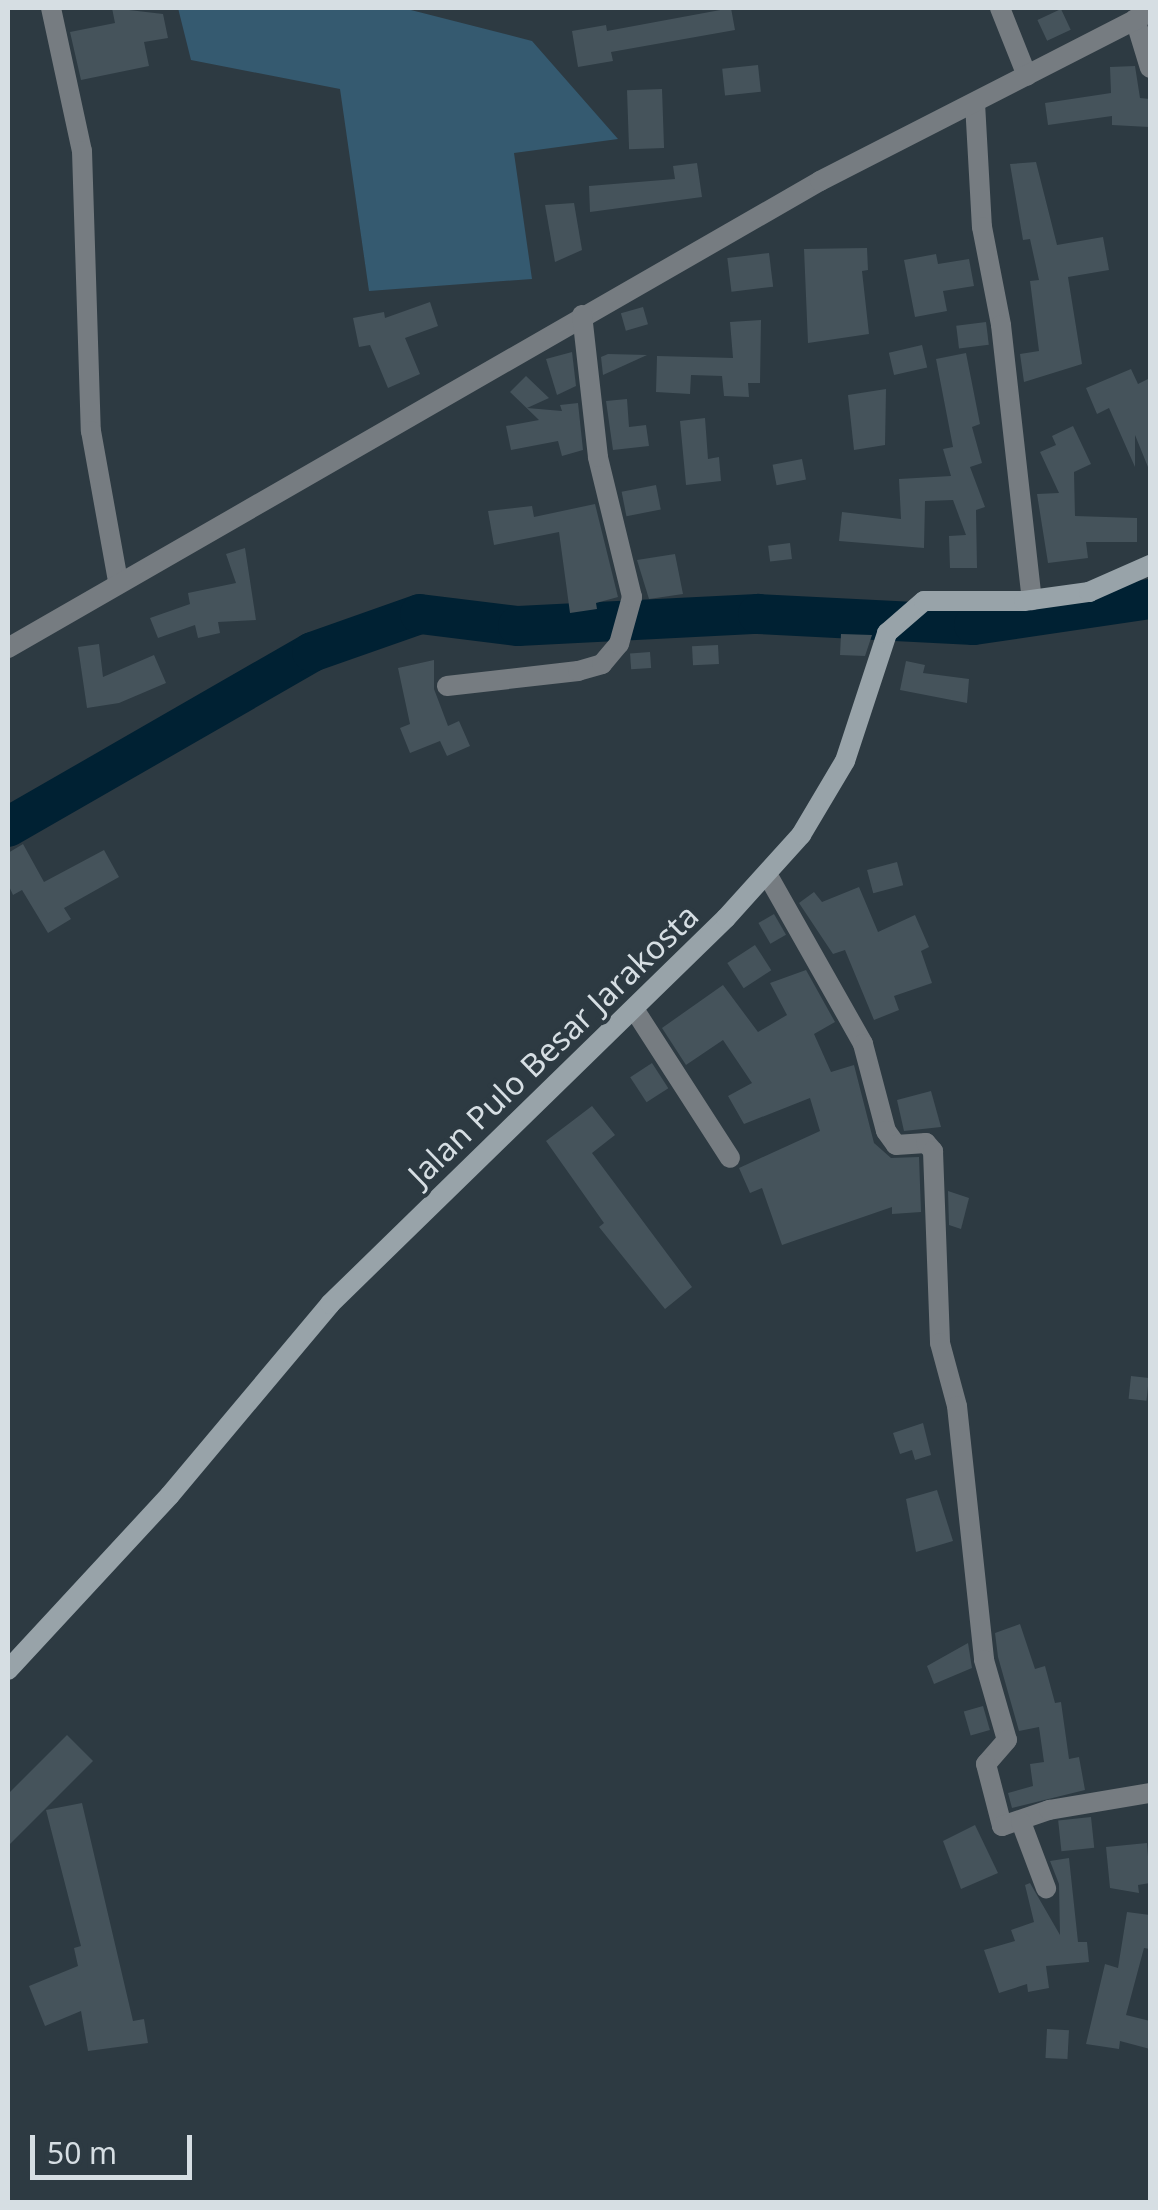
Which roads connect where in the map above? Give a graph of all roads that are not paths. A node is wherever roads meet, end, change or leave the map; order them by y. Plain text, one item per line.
1 (51, 8) edge
2 (1000, 8) edge
3 (1143, 15) edge
4 (1150, 68) edge
5 (1027, 76) junction
6 (975, 103) junction
7 (582, 315) junction
8 (1150, 565) edge
9 (118, 582) junction
10 (1032, 600) junction
11 (8, 648) edge
12 (447, 686) dead end
13 (766, 874) junction
14 (634, 1010) junction
15 (730, 1158) dead end
16 (8, 1670) edge
17 (1150, 1793) edge
18 (1022, 1822) junction
19 (1046, 1888) dead end

1 - 9 street
2 - 5 street
3 - 4 street
3 - 5 street
5 - 6 street
6 - 7 street
6 - 10 street
7 - 9 street
7 - 12 street
8 - 10 street, Jalan Pulo Besar Jarakosta
9 - 11 street
10 - 13 street, Jalan Pulo Besar Jarakosta
13 - 14 street, Jalan Pulo Besar Jarakosta
13 - 18 street
14 - 15 street
14 - 16 street, Jalan Pulo Besar Jarakosta
17 - 18 street
18 - 19 street

